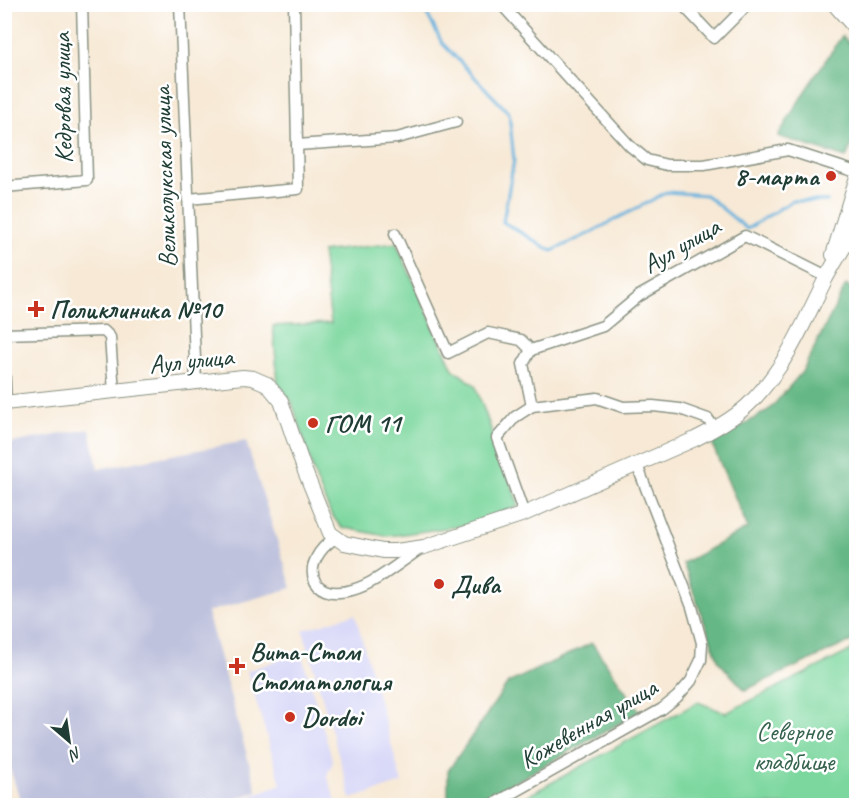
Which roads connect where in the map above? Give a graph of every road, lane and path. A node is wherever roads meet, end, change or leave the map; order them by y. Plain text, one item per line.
1 (82, 4) edge
2 (180, 4) edge
3 (294, 4) edge
4 (501, 4) edge
5 (682, 4) edge
6 (748, 4) edge
7 (834, 4) edge
8 (856, 29) edge
9 (456, 122) dead end
10 (297, 145) junction
11 (856, 172) edge
12 (856, 180) edge
13 (4, 187) edge
14 (188, 199) junction
15 (856, 227) edge
16 (395, 234) dead end
17 (827, 277) junction
18 (4, 334) edge
19 (531, 350) junction
20 (4, 363) edge
21 (196, 383) junction
22 (114, 392) junction
23 (5, 403) edge
24 (531, 406) junction
25 (715, 429) junction
26 (637, 465) junction
27 (524, 514) junction
28 (335, 538) junction
29 (424, 547) junction
30 (490, 806) edge

1 - 13 street, Кедровая улица
2 - 14 street, Великолукская улица
3 - 10 street
4 - 11 street
5 - 6 street
7 - 8 main road
9 - 10 street
10 - 14 street
12 - 17 main road
14 - 21 street, Великолукская улица
15 - 17 main road
16 - 19 street
17 - 19 street, Аул улица
17 - 25 main road
18 - 22 street
19 - 24 street
20 - 23 street
21 - 22 main road, Аул улица
21 - 28 main road, Аул улица
22 - 23 main road, Аул улица
24 - 25 street
24 - 27 street
25 - 26 main road
26 - 27 main road
26 - 30 street, Кожевенная улица
27 - 29 main road
28 - 29 main road
28 - 29 street

